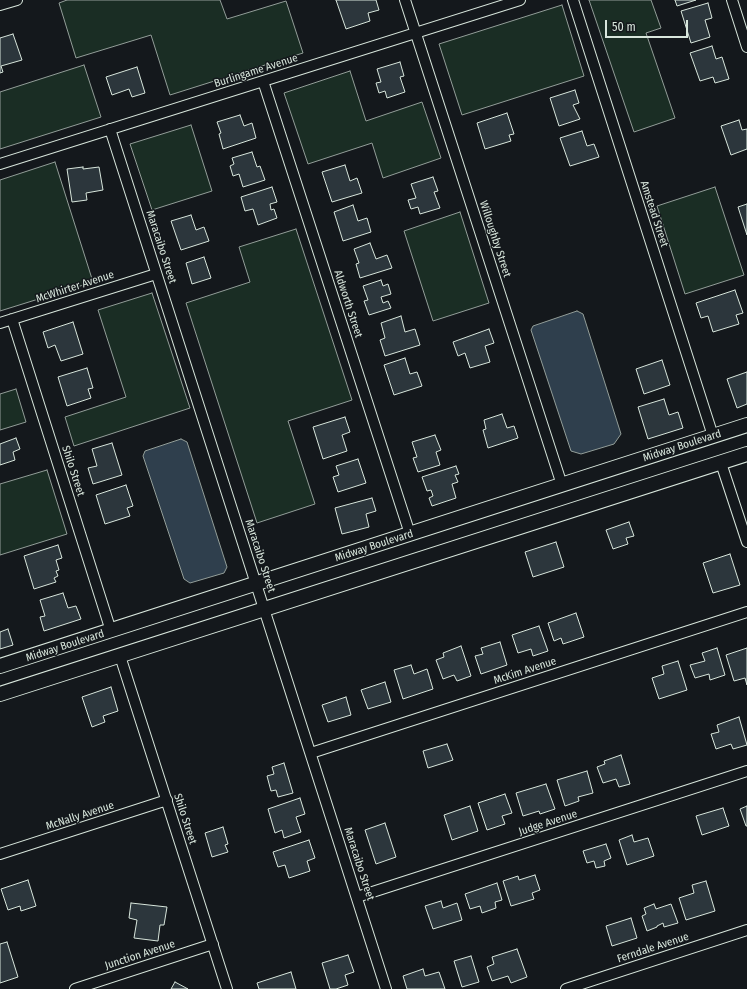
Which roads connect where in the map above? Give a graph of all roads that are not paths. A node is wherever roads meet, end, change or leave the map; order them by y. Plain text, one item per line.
1 (17, 0) edge
2 (405, 0) edge
3 (520, 0) edge
4 (572, 0) edge
5 (732, 0) edge
6 (0, 5) edge
7 (415, 33) junction
8 (747, 47) edge
9 (263, 81) junction
10 (110, 129) junction
11 (0, 164) edge
12 (156, 274) junction
13 (12, 319) junction
14 (0, 323) edge
15 (747, 425) edge
16 (713, 436) junction
17 (747, 454) edge
18 (721, 463) junction
19 (562, 485) junction
20 (410, 534) junction
21 (747, 542) edge
22 (256, 584) junction
23 (264, 609) junction
24 (747, 612) edge
25 (111, 631) junction
26 (120, 656) junction
27 (0, 666) edge
28 (0, 694) edge
29 (311, 753) junction
30 (747, 771) edge
31 (166, 800) junction
32 (0, 854) edge
33 (357, 898) junction
34 (747, 930) edge
35 (213, 944) junction
36 (75, 989) edge
37 (227, 989) edge
38 (386, 989) edge
39 (566, 989) edge

1 - 6 street
2 - 7 street, Willoughby Street
3 - 7 street, Burlingame Avenue
4 - 16 street, Amstead Street
5 - 8 street
7 - 9 street, Burlingame Avenue
7 - 19 street, Willoughby Street
9 - 10 street, Burlingame Avenue
9 - 20 street, Aldworth Street
10 - 11 street, Burlingame Avenue
10 - 12 street, Maracaibo Street
12 - 13 street, McWhirter Avenue
12 - 22 street, Maracaibo Street
13 - 14 street, McWhirter Avenue
13 - 25 street, Shilo Street
15 - 16 street, Midway Boulevard
16 - 19 street, Midway Boulevard
17 - 18 street
18 - 21 street
18 - 23 street
19 - 20 street, Midway Boulevard
20 - 22 street, Midway Boulevard
22 - 23 street, Maracaibo Street
22 - 25 street, Midway Boulevard
23 - 26 street
23 - 29 street, Maracaibo Street
24 - 29 street, McKim Avenue
25 - 27 street, Midway Boulevard
26 - 28 street
26 - 31 street, Shilo Street
29 - 33 street, Maracaibo Street
30 - 33 street, Judge Avenue
31 - 32 street, McNally Avenue
31 - 35 street, Shilo Street
33 - 38 street, Maracaibo Street
34 - 39 street, Ferndale Avenue
35 - 36 street, Junction Avenue
35 - 37 street, Shilo Street

